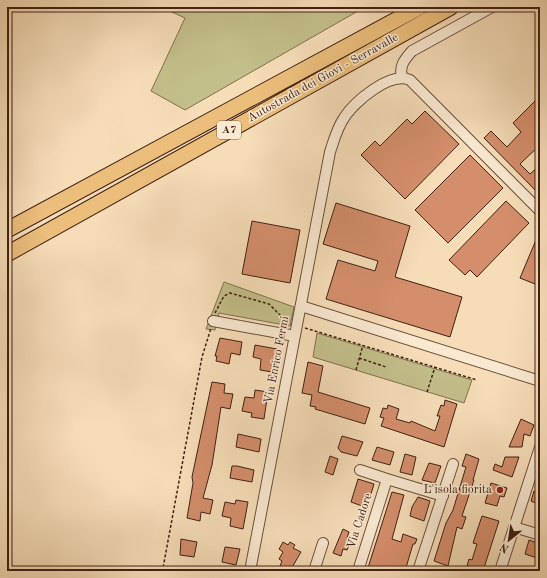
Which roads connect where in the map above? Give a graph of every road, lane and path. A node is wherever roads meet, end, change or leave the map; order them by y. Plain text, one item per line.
1 (420, 7) edge
2 (451, 7) edge
3 (492, 7) edge
4 (402, 78) junction
5 (540, 211) edge
6 (7, 230) edge
7 (7, 254) edge
8 (301, 306) junction
9 (212, 321) junction
10 (297, 324) junction
11 (295, 336) junction
12 (363, 345) junction
13 (359, 358) junction
14 (386, 367) dead end
15 (435, 367) junction
16 (356, 370) dead end
17 (477, 380) dead end
18 (540, 381) edge
19 (427, 392) dead end
20 (540, 447) edge
21 (453, 464) dead end
22 (360, 470) dead end
23 (387, 479) junction
24 (443, 496) junction
25 (514, 527) junction
26 (540, 535) edge
27 (323, 543) dead end
28 (166, 571) edge
29 (250, 571) edge
30 (314, 571) edge
31 (358, 571) edge
32 (418, 571) edge
33 (500, 571) edge

1 - 6 highway, Autostrada dei Giovi - Serravalle / A7
2 - 7 highway, Autostrada dei Giovi - Serravalle / A7
3 - 4 street
4 - 5 street
4 - 8 street
8 - 10 street, Via Enrico Fermi
8 - 18 street, Via Enrico Fermi
9 - 10 path
9 - 11 street
9 - 28 path
10 - 11 street, Via Enrico Fermi
10 - 12 path
11 - 29 street, Via Enrico Fermi
12 - 13 path
12 - 15 path
13 - 14 path
13 - 16 path
15 - 17 path
15 - 19 path
20 - 25 street
21 - 24 street
22 - 23 street
23 - 24 street
23 - 31 street, Via Cadore
24 - 32 street
25 - 26 street
25 - 33 street
27 - 30 street

